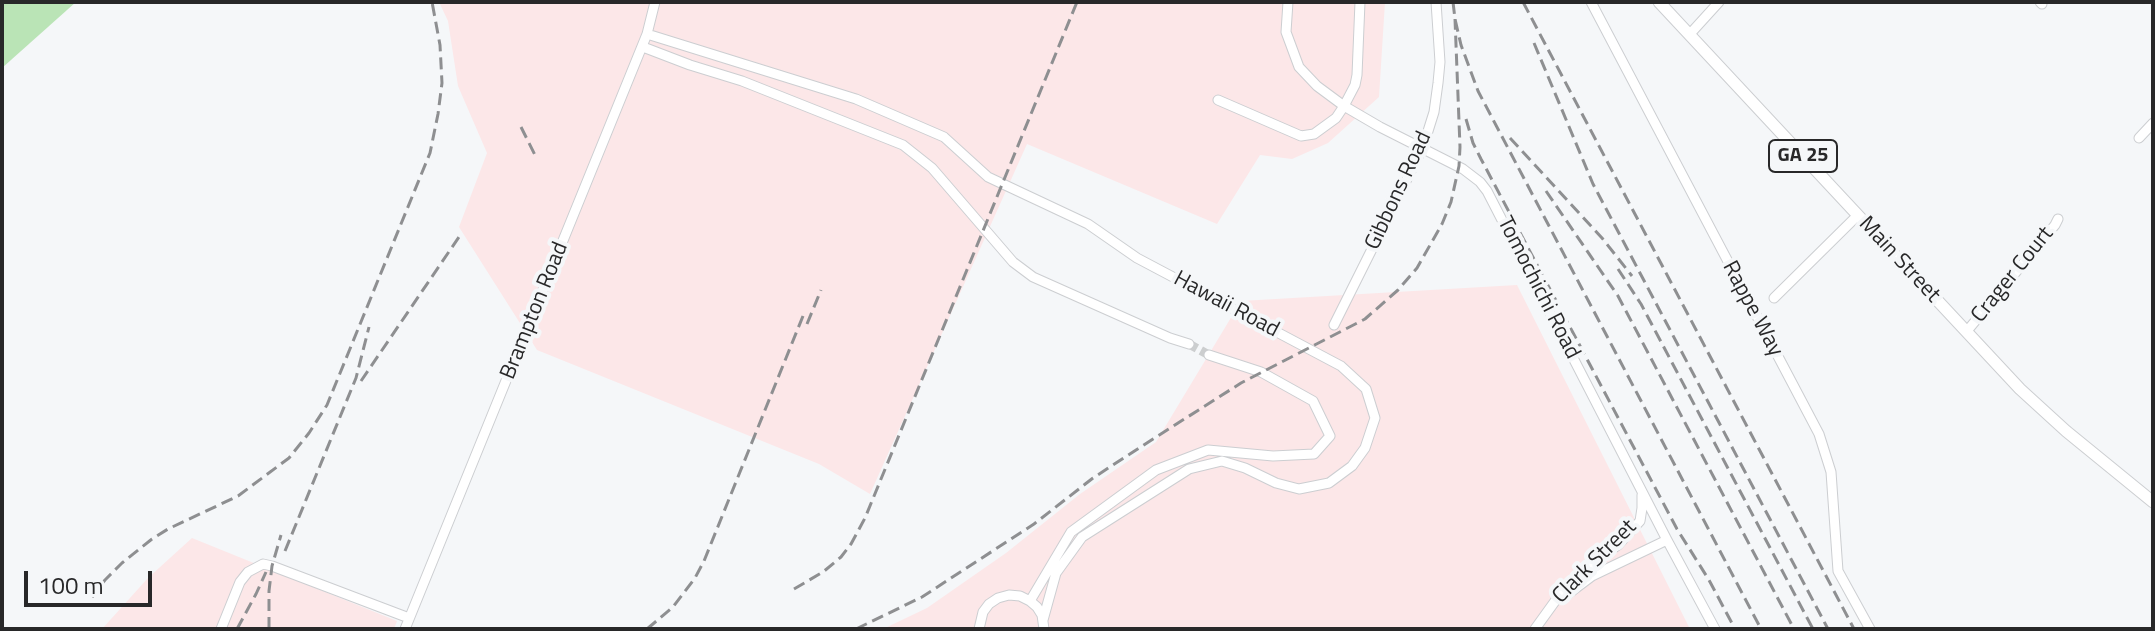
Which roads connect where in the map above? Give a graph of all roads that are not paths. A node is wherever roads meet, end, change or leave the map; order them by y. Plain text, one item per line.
1 (655, 2) edge
2 (1288, 2) edge
3 (1360, 2) edge
4 (1436, 2) edge
5 (1591, 2) edge
6 (1659, 2) edge
7 (1719, 2) edge
8 (647, 34) junction
9 (1689, 35) junction
10 (643, 47) junction
11 (1218, 100) dead end
12 (1344, 106) junction
13 (2153, 123) edge
14 (2139, 138) dead end
15 (1423, 147) junction
16 (1858, 215) junction
17 (2058, 219) dead end
18 (1774, 298) dead end
19 (1334, 325) dead end
20 (1967, 331) junction
21 (1189, 344) tunnel mouth
22 (1209, 355) tunnel mouth
23 (1642, 492) junction
24 (2153, 502) edge
25 (1667, 540) junction
26 (1030, 601) junction
27 (409, 618) junction
28 (1044, 624) edge
29 (221, 629) edge
30 (405, 629) edge
31 (979, 629) edge
32 (1535, 629) edge
33 (1542, 629) edge
34 (1715, 629) edge
35 (1870, 629) edge

1 - 8 street, Brampton Road
2 - 12 street
3 - 12 street
4 - 15 street, Gibbons Road
5 - 35 street, Rappe Way
6 - 9 main road, Main Street / GA 25
7 - 9 street
8 - 10 street, Brampton Road
8 - 28 street, Hawaii Road
9 - 16 main road, Main Street / GA 25
10 - 21 street
10 - 27 street, Brampton Road
11 - 12 street
12 - 15 street, Tomochichi Road
13 - 14 street
15 - 19 street, Gibbons Road
15 - 23 street, Tomochichi Road
16 - 18 street
16 - 20 main road, Main Street / GA 25
17 - 20 street, Crager Court
20 - 24 main road, Main Street / GA 25
22 - 26 street, Hawaii Road
23 - 25 street, Tomochichi Road
23 - 32 street, Clark Street
25 - 33 street, Clark Street
25 - 34 street, Tomochichi Road
26 - 28 street
26 - 31 street
27 - 29 street
27 - 30 street, Brampton Road

